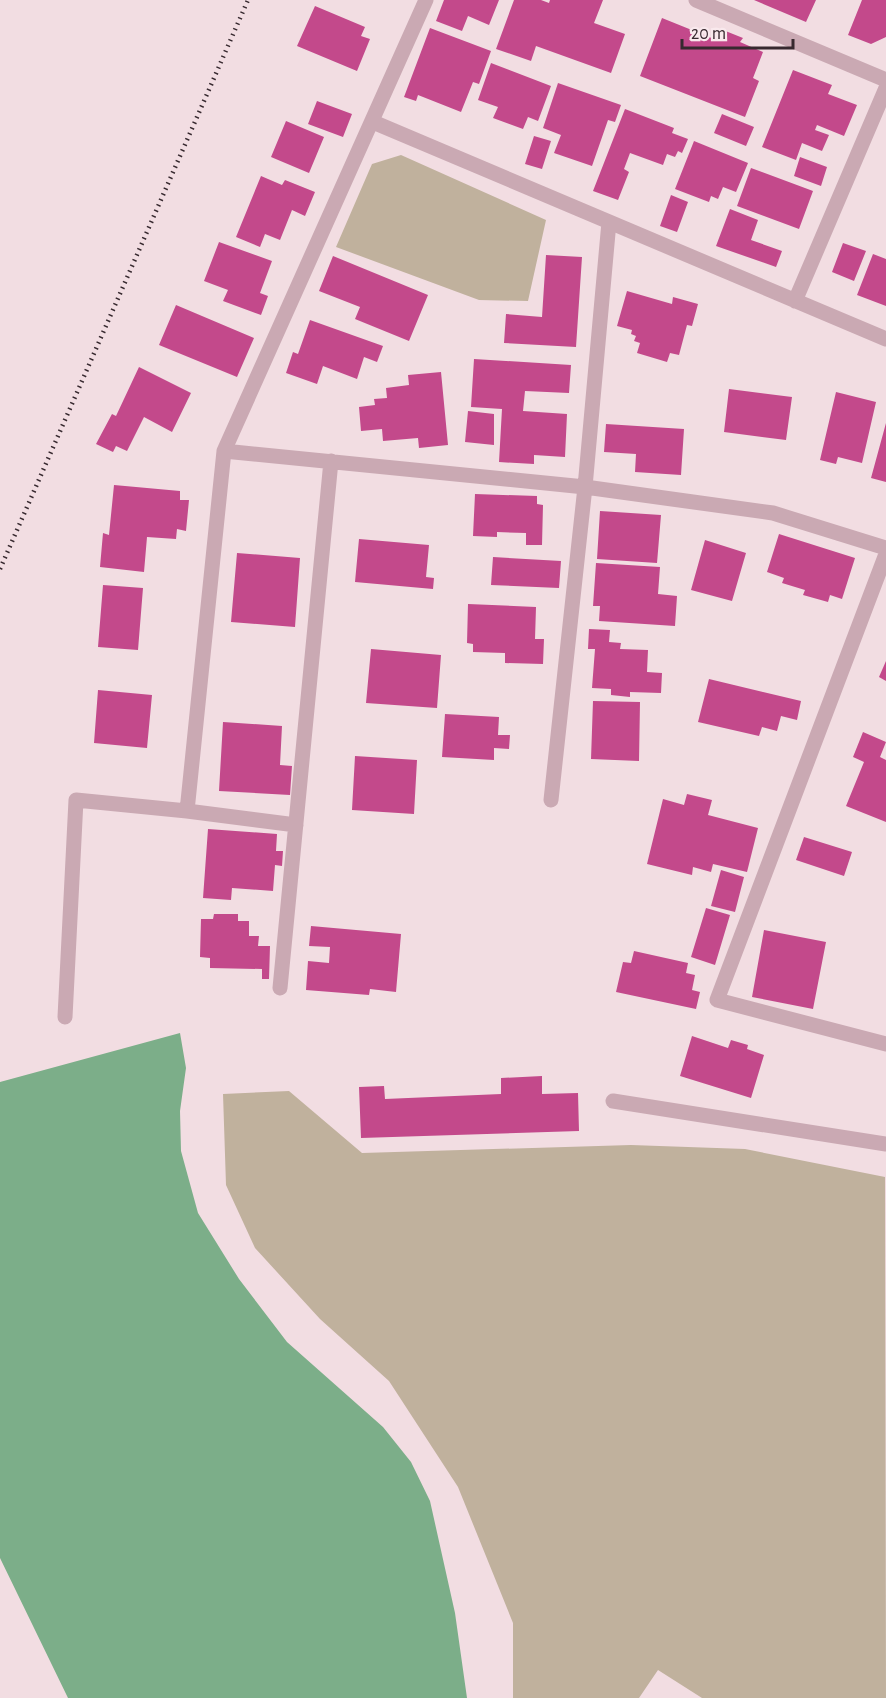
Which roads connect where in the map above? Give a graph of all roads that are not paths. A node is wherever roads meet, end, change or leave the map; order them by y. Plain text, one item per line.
1 (426, 0) edge
2 (696, 0) edge
3 (886, 80) edge
4 (886, 88) edge
5 (374, 122) junction
6 (609, 222) junction
7 (795, 301) junction
8 (886, 339) edge
9 (224, 451) junction
10 (331, 461) junction
11 (585, 487) junction
12 (886, 548) edge
13 (886, 554) edge
14 (551, 800) dead end
15 (187, 811) junction
16 (296, 825) junction
17 (280, 988) dead end
18 (65, 1017) dead end
19 (886, 1044) edge
20 (613, 1101) dead end
21 (886, 1144) edge

1 - 5 street
2 - 3 street
4 - 7 street
5 - 6 street
5 - 9 street
6 - 7 street
6 - 11 street
7 - 8 street
9 - 10 street
9 - 15 street
10 - 11 street
10 - 16 street
11 - 12 street
11 - 14 street
13 - 19 street
15 - 16 street
15 - 18 street
16 - 17 street
20 - 21 street

